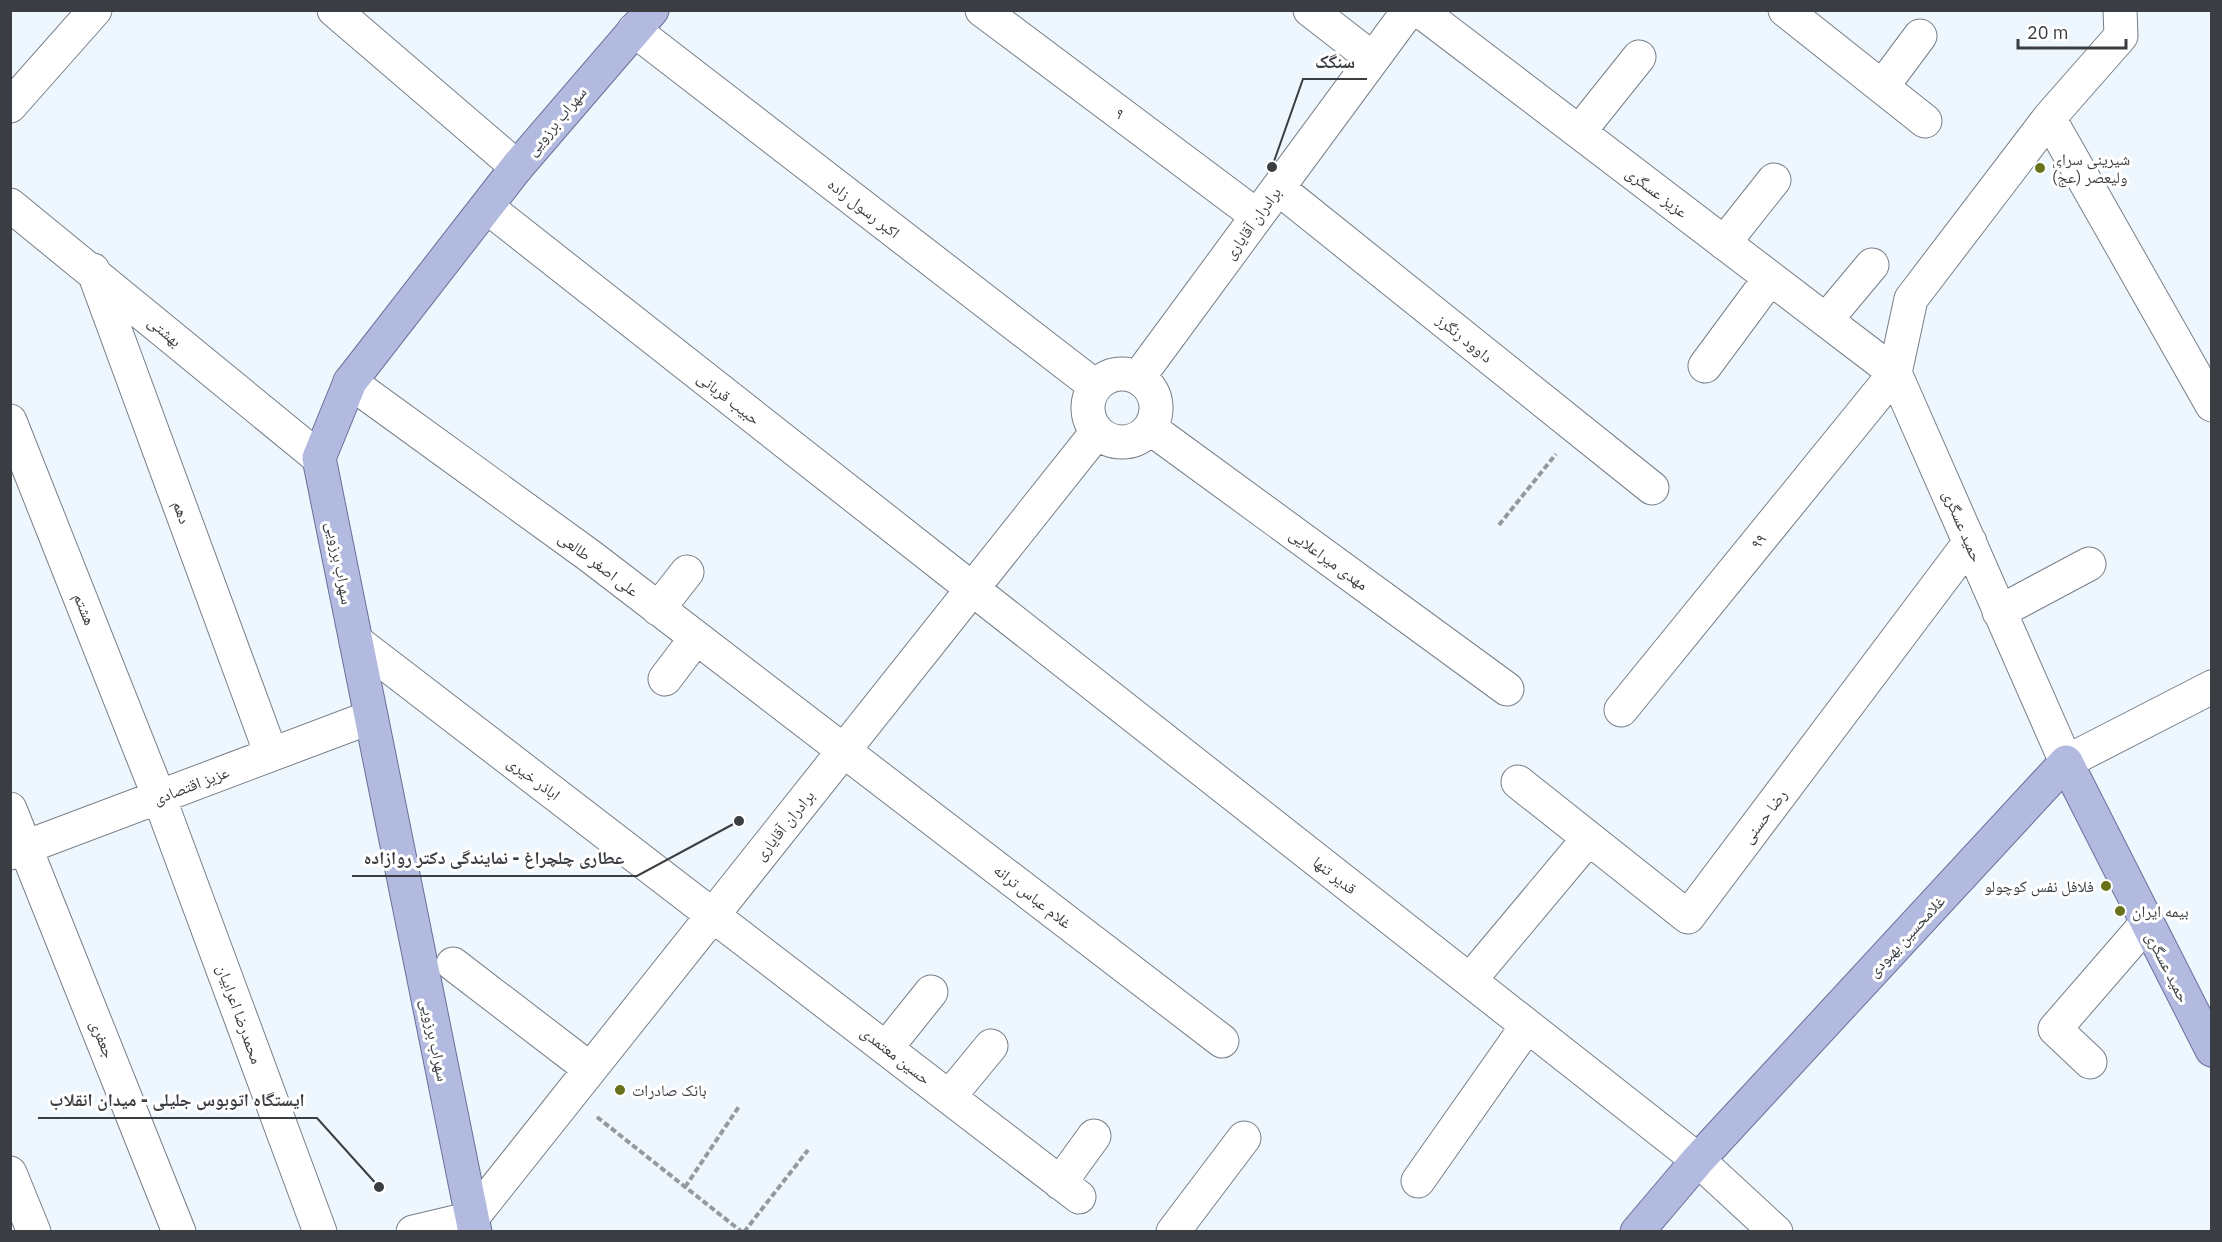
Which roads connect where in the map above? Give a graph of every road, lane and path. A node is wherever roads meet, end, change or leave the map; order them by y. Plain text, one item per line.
1 (96, 10) edge
2 (334, 10) edge
3 (982, 10) edge
4 (1310, 10) edge
5 (1409, 10) edge
6 (1419, 10) edge
7 (1785, 10) edge
8 (2144, 10) edge
9 (643, 20) edge
10 (2121, 23) edge
11 (1920, 36) dead end
12 (1639, 57) dead end
13 (1373, 59) junction
14 (1882, 87) junction
15 (10, 106) edge
16 (2049, 118) junction
17 (1925, 121) dead end
18 (1579, 132) junction
19 (517, 167) junction
20 (1774, 180) dead end
21 (1278, 188) junction
22 (10, 205) edge
23 (487, 207) junction
24 (1257, 216) junction
25 (1724, 243) junction
26 (1872, 265) dead end
27 (93, 270) junction
28 (1770, 278) junction
29 (1826, 320) junction
30 (1705, 366) dead end
31 (1895, 373) junction
32 (1138, 378) junction
33 (350, 382) junction
34 (1095, 386) junction
35 (2211, 405) edge
36 (10, 421) edge
37 (1150, 428) junction
38 (1578, 428) junction
39 (1097, 432) junction
40 (319, 458) junction
41 (1652, 488) dead end
42 (1498, 525) dead end
43 (1970, 542) junction
44 (2089, 564) dead end
45 (687, 572) dead end
46 (972, 589) junction
47 (658, 609) junction
48 (1999, 612) junction
49 (696, 638) junction
50 (356, 641) junction
51 (2211, 669) edge
52 (665, 679) dead end
53 (2211, 687) edge
54 (1507, 689) dead end
55 (1621, 710) dead end
56 (371, 717) junction
57 (844, 750) junction
58 (272, 754) junction
59 (2063, 754) junction
60 (1518, 782) dead end
61 (159, 797) junction
62 (10, 809) edge
63 (1588, 839) junction
64 (18, 850) edge
65 (713, 915) junction
66 (2146, 924) junction
67 (453, 964) dead end
68 (1470, 980) junction
69 (931, 992) dead end
70 (2204, 1018) edge
71 (1527, 1026) junction
72 (1222, 1041) dead end
73 (991, 1046) dead end
74 (887, 1047) junction
75 (2211, 1050) edge
76 (2090, 1062) dead end
77 (590, 1070) junction
78 (570, 1095) junction
79 (949, 1097) junction
80 (740, 1105) dead end
81 (1094, 1136) dead end
82 (1244, 1138) dead end
83 (808, 1150) dead end
84 (1698, 1160) junction
85 (10, 1173) edge
86 (1418, 1181) dead end
87 (685, 1187) junction
88 (473, 1225) edge
89 (34, 1232) edge
90 (179, 1232) edge
91 (320, 1232) edge
92 (413, 1232) edge
93 (743, 1232) edge
94 (1173, 1232) edge
95 (1637, 1232) edge
96 (1776, 1232) edge

1 - 15 street
2 - 19 street
3 - 24 street, ۹
4 - 13 street
5 - 13 street, برادران آقایاری
6 - 18 street, عزیز عسگری
7 - 14 street
8 - 10 street
9 - 19 main road, سهراب برزویی
9 - 34 street, اکبر رسول زاده
10 - 16 street
11 - 14 street
12 - 18 street
13 - 21 street, برادران آقایاری
14 - 17 street
16 - 31 street
16 - 35 street
18 - 25 street, عزیز عسگری
19 - 23 main road, سهراب برزویی
20 - 25 street
21 - 24 street, برادران آقایاری
21 - 38 street, داوود رنگرز
22 - 27 street, بهشتی
23 - 33 main road, سهراب برزویی
23 - 46 street, حبیب قربانی
24 - 32 street, برادران آقایاری
25 - 28 street, عزیز عسگری
26 - 29 street
27 - 40 street, بهشتی
27 - 58 street, دهم
28 - 29 street, عزیز عسگری
28 - 30 street
29 - 31 street, عزیز عسگری
31 - 43 street, حمید عسگری
31 - 55 street, ۹۹
32 - 34 street
32 - 37 street
33 - 40 main road, سهراب برزویی
33 - 47 street, علی اصغر طالعی
34 - 39 street
36 - 61 street, هشتم
37 - 39 street
37 - 54 street, مهدی میراعلایی
38 - 41 street, داوود رنگرز
38 - 42 path
39 - 46 street, برادران آقایاری
40 - 50 main road, سهراب برزویی
43 - 48 street, حمید عسگری
43 - 63 street, رضا حسنی
44 - 48 street
45 - 47 street
46 - 57 street, برادران آقایاری
46 - 68 street, قدیر تنها
47 - 49 street, علی اصغر طالعی
48 - 59 street, حمید عسگری
49 - 52 street
49 - 57 street, علی اصغر طالعی
50 - 56 main road, سهراب برزویی
50 - 65 street, اباذر خیری
51 - 59 street, غلامحسین بهبودی
53 - 59 street, غلامحسین بهبودی
56 - 58 street, عزیز اقتصادی
56 - 88 main road, سهراب برزویی
57 - 65 street, برادران آقایاری
57 - 72 street, غلام عباس ترانه
58 - 61 street, عزیز اقتصادی
59 - 66 main road, حمید عسگری
59 - 84 main road, غلامحسین بهبودی
60 - 63 street, رضا حسنی
61 - 64 street, عزیز اقتصادی
61 - 91 street, محمدرضا اعرابیان
62 - 64 street, جعفری
63 - 68 street
64 - 90 street, جعفری
65 - 74 street, حسین معتمدی
65 - 77 street, برادران آقایاری
66 - 70 main road, حمید عسگری
66 - 76 street
67 - 77 street
68 - 71 street, قدیر تنها
69 - 74 street
70 - 75 main road, حمید عسگری
71 - 84 street, قدیر تنها
71 - 86 street
73 - 79 street
74 - 79 street, حسین معتمدی
77 - 78 street, برادران آقایاری
78 - 87 path
78 - 88 street, برادران آقایاری
79 - 81 street, حسین معتمدی
80 - 87 path
82 - 94 street
83 - 93 path
84 - 95 main road, غلامحسین بهبودی
84 - 96 street, قدیر تنها
85 - 89 street
87 - 93 path
88 - 92 street

